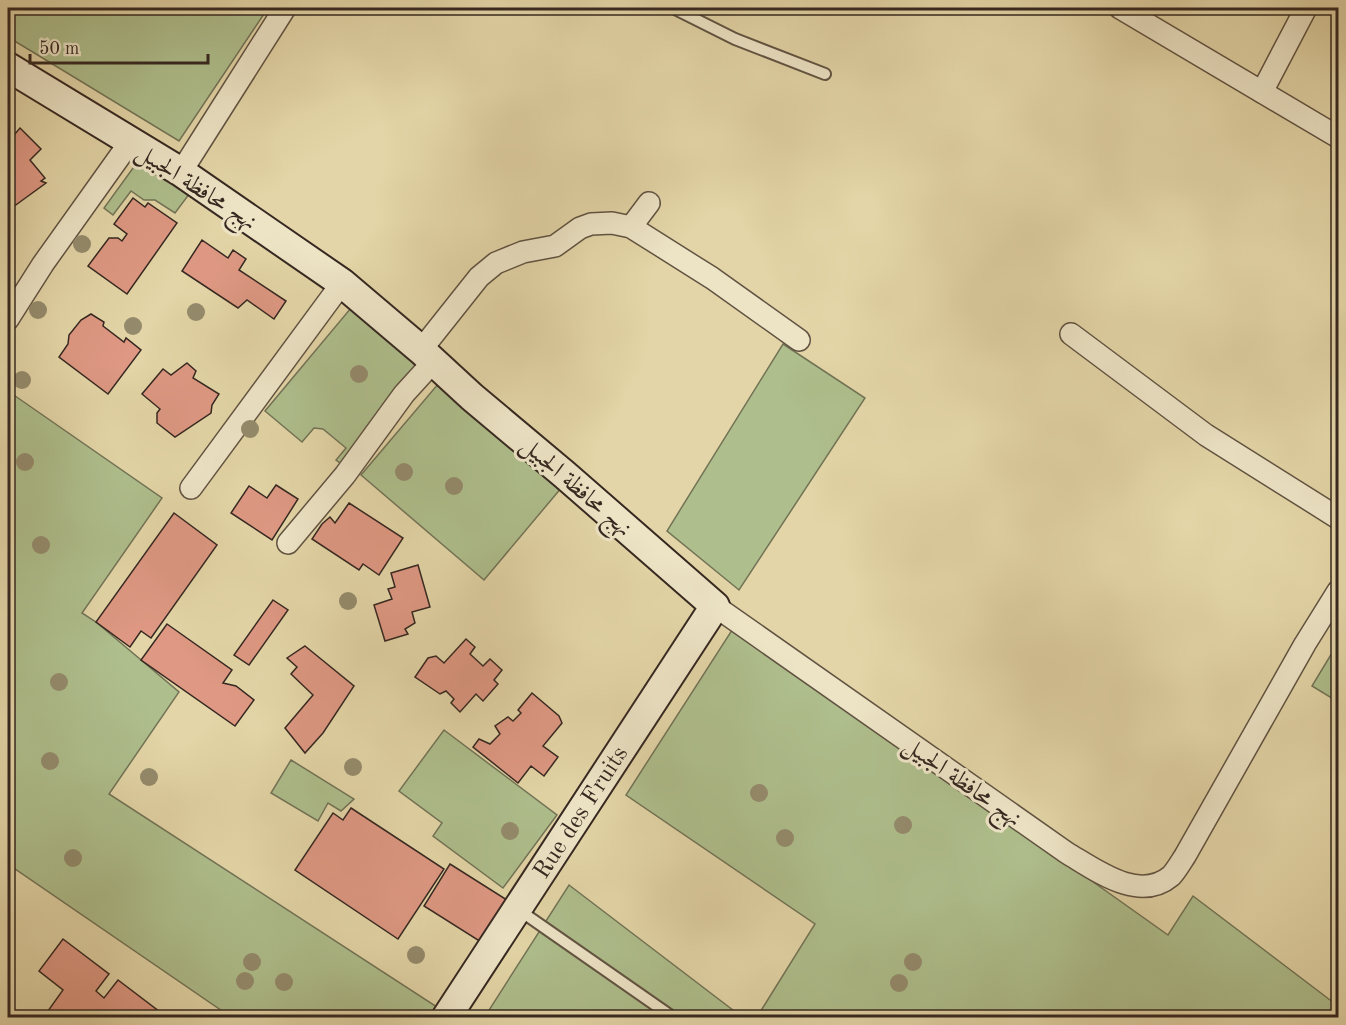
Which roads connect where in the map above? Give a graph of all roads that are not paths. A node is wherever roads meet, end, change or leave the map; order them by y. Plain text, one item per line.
1 (285, 8) edge
2 (673, 8) edge
3 (1120, 8) edge
4 (1306, 8) edge
5 (10, 72) edge
6 (825, 74) dead end
7 (1262, 92) junction
8 (1338, 137) edge
9 (130, 142) junction
10 (181, 172) junction
11 (649, 203) dead end
12 (631, 227) junction
13 (342, 284) junction
14 (8, 319) edge
15 (1071, 334) dead end
16 (799, 340) dead end
17 (428, 355) junction
18 (191, 488) dead end
19 (1338, 518) edge
20 (288, 543) dead end
21 (1338, 591) edge
22 (715, 606) junction
23 (516, 908) junction
24 (446, 1017) edge
25 (674, 1017) edge

1 - 10 street
2 - 6 lane
3 - 7 street
4 - 7 street
5 - 9 street, نهج محافظة الجبيل
7 - 8 street
9 - 10 street, نهج محافظة الجبيل
9 - 14 street
10 - 13 street, نهج محافظة الجبيل
11 - 12 street
12 - 16 street
12 - 17 street
13 - 17 street, نهج محافظة الجبيل
13 - 18 street
15 - 19 street
17 - 20 street
17 - 22 street, نهج محافظة الجبيل
21 - 22 street, نهج محافظة الجبيل
22 - 23 street, Rue des Fruits
23 - 24 street, Rue des Fruits
23 - 25 lane

